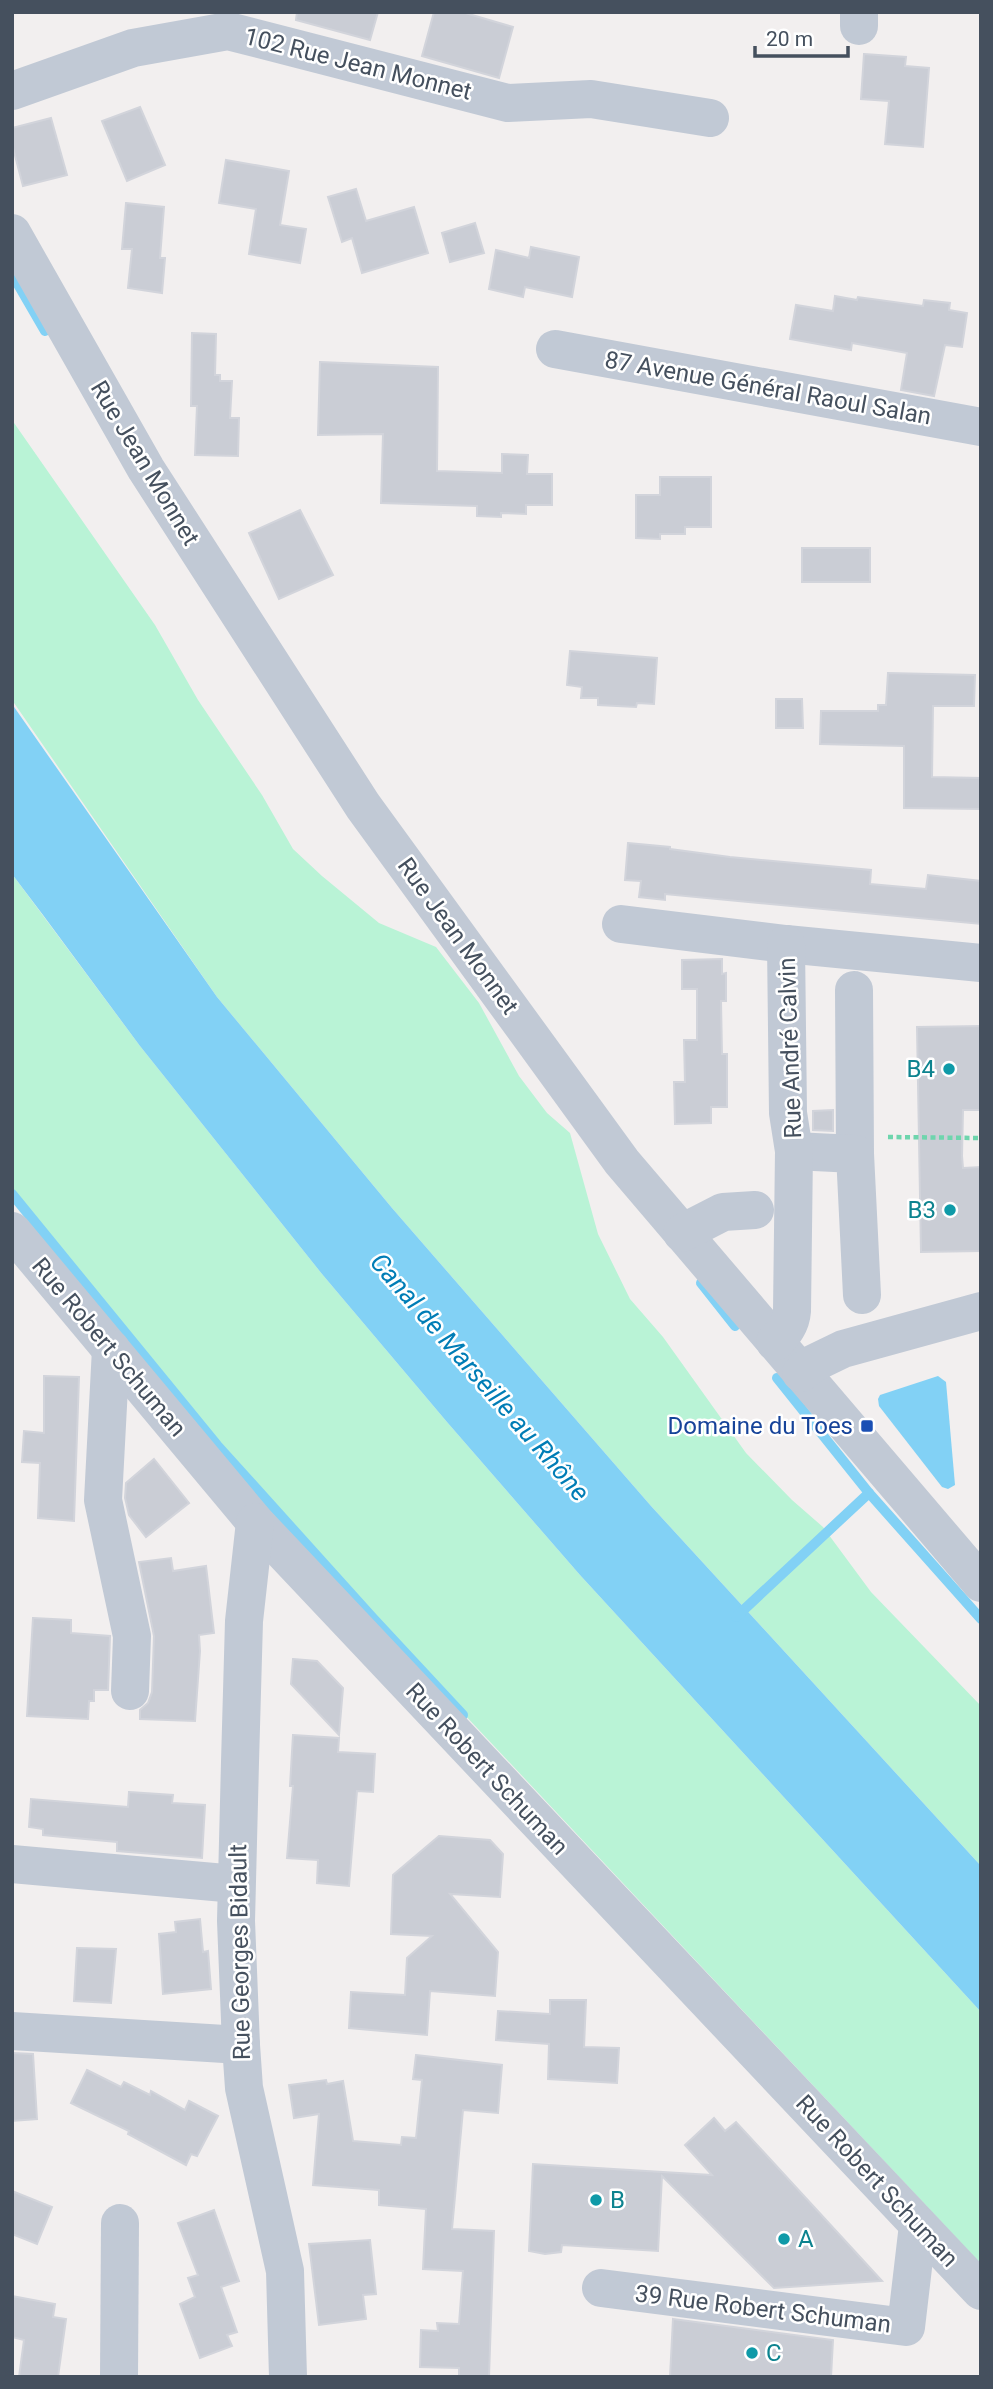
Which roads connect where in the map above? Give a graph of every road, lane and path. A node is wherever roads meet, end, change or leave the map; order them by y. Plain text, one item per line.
1 (12, 91) edge
2 (710, 118) dead end
3 (12, 233) edge
4 (555, 349) dead end
5 (981, 427) edge
6 (621, 923) dead end
7 (786, 944) junction
8 (981, 963) edge
9 (855, 990) dead end
10 (981, 1138) edge
11 (855, 1145) junction
12 (794, 1151) junction
13 (755, 1210) dead end
14 (12, 1231) edge
15 (682, 1233) junction
16 (862, 1294) dead end
17 (981, 1311) edge
18 (775, 1342) junction
19 (111, 1349) junction
20 (802, 1373) junction
21 (255, 1522) junction
22 (981, 1583) edge
23 (130, 1691) dead end
24 (12, 1864) edge
25 (236, 1884) junction
26 (12, 2031) edge
27 (240, 2045) junction
28 (120, 2223) dead end
29 (918, 2225) junction
30 (601, 2288) dead end
31 (981, 2291) edge
32 (119, 2377) edge
33 (288, 2377) edge

1 - 2 street, 102 Rue Jean Monnet
3 - 15 street, Rue Jean Monnet
4 - 5 street, 87 Avenue Général Raoul Salan
6 - 7 street
7 - 8 street, Rue André Calvin
7 - 12 street, Rue André Calvin
9 - 11 street
10 - 11 path
11 - 12 street
11 - 16 street
12 - 18 street, Rue André Calvin
13 - 15 street
14 - 19 street, Rue Robert Schuman
15 - 18 street, Rue Jean Monnet
17 - 20 street
18 - 20 street, Rue Jean Monnet
19 - 21 street, Rue Robert Schuman
19 - 23 street
20 - 22 street, Rue Jean Monnet
21 - 25 street, Rue Georges Bidault
21 - 29 street, Rue Robert Schuman
24 - 25 street
25 - 27 street, Rue Georges Bidault
26 - 27 street
27 - 33 street, Rue Georges Bidault
28 - 32 street
29 - 30 street, 39 Rue Robert Schuman
29 - 31 street, Rue Robert Schuman

